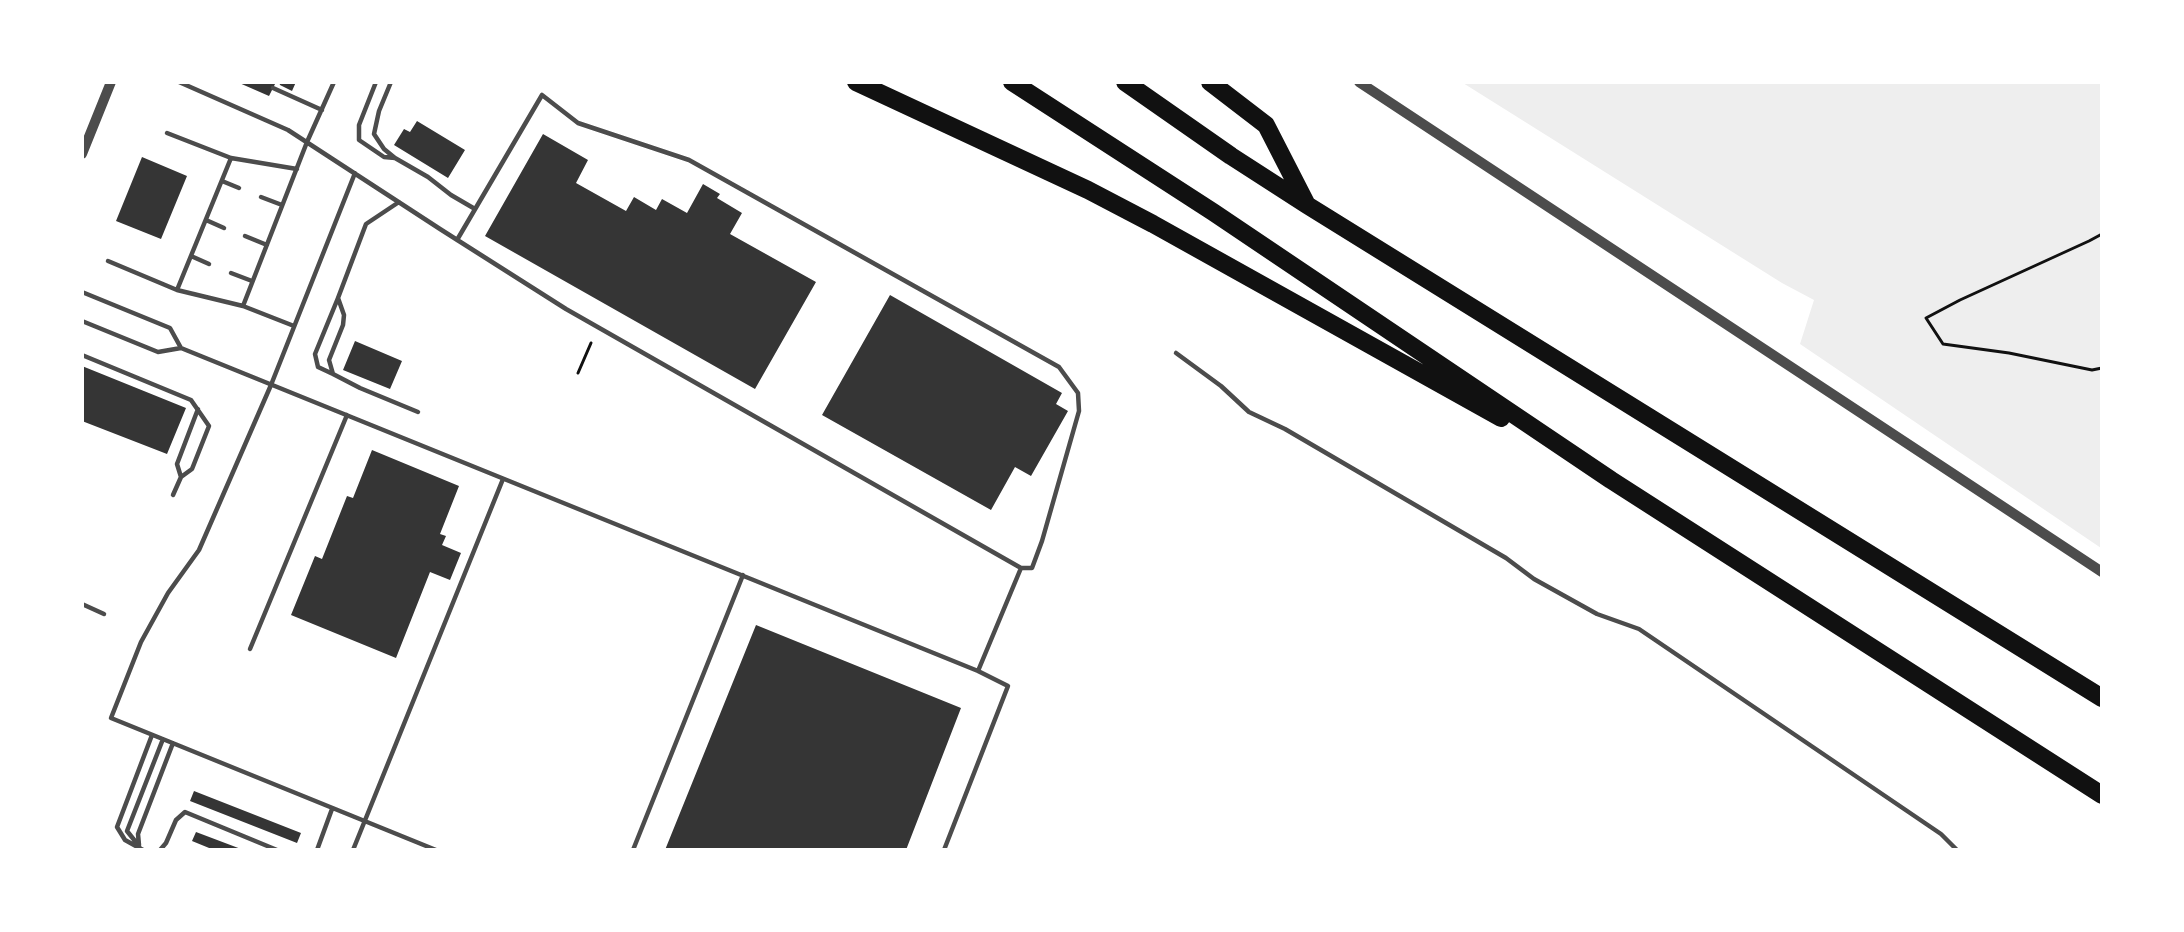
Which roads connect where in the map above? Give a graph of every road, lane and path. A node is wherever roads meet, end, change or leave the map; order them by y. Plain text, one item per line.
1 (111, 82) edge
2 (179, 82) edge
3 (334, 82) edge
4 (376, 82) edge
5 (391, 82) edge
6 (856, 82) edge
7 (1012, 82) edge
8 (1125, 82) edge
9 (1210, 82) edge
10 (1359, 82) edge
11 (273, 88) dead end
12 (322, 110) junction
13 (167, 132) dead end
14 (307, 142) junction
15 (82, 154) edge
16 (231, 158) junction
17 (395, 158) junction
18 (297, 169) junction
19 (355, 173) junction
20 (222, 181) junction
21 (239, 188) dead end
22 (261, 197) dead end
23 (399, 202) junction
24 (282, 205) junction
25 (1307, 205) junction
26 (475, 209) junction
27 (206, 220) junction
28 (224, 228) dead end
29 (2102, 234) edge
30 (245, 236) dead end
31 (457, 240) junction
32 (267, 245) junction
33 (191, 256) junction
34 (108, 261) dead end
35 (209, 264) dead end
36 (231, 273) dead end
37 (252, 281) junction
38 (177, 290) junction
39 (82, 292) edge
40 (338, 298) junction
41 (243, 306) junction
42 (82, 321) edge
43 (294, 326) junction
44 (591, 343) dead end
45 (181, 348) junction
46 (1176, 353) dead end
47 (82, 355) edge
48 (2102, 368) edge
49 (578, 373) dead end
50 (333, 374) junction
51 (271, 385) junction
52 (198, 409) junction
53 (418, 412) dead end
54 (346, 416) junction
55 (181, 477) junction
56 (503, 479) junction
57 (1611, 480) junction
58 (174, 495) dead end
59 (1021, 568) junction
60 (2102, 572) edge
61 (743, 576) junction
62 (82, 604) edge
63 (104, 614) dead end
64 (250, 649) dead end
65 (978, 671) junction
66 (2102, 698) edge
67 (152, 735) junction
68 (163, 740) junction
69 (173, 743) junction
70 (2102, 795) edge
71 (332, 809) junction
72 (364, 822) junction
73 (141, 849) edge
74 (160, 849) edge
75 (277, 849) edge
76 (317, 849) edge
77 (353, 849) edge
78 (436, 849) edge
79 (633, 849) edge
80 (944, 849) edge
81 (1957, 849) edge

1 - 15 street
2 - 14 lane
3 - 12 lane
4 - 17 lane
5 - 17 lane
6 - 57 highway
7 - 57 highway
8 - 25 highway
9 - 25 highway
10 - 60 street
11 - 12 lane
12 - 14 lane
13 - 16 lane
14 - 18 lane
14 - 19 lane
16 - 18 lane
16 - 20 lane
17 - 26 lane
18 - 24 lane
19 - 23 lane
19 - 43 lane
20 - 21 lane
20 - 27 lane
22 - 24 lane
23 - 31 lane
23 - 40 lane
24 - 32 lane
25 - 66 highway
26 - 31 lane
26 - 59 lane
27 - 28 lane
27 - 33 lane
29 - 48 path
30 - 32 lane
31 - 59 lane
32 - 37 lane
33 - 35 lane
33 - 38 lane
34 - 38 lane
36 - 37 lane
37 - 41 lane
38 - 41 lane
39 - 45 lane
40 - 50 lane
40 - 50 lane
41 - 43 lane
42 - 45 lane
43 - 51 lane
44 - 49 path
45 - 51 lane
46 - 81 lane
47 - 52 lane
50 - 53 lane
51 - 54 lane
51 - 67 lane
52 - 55 lane
52 - 55 lane
54 - 56 lane
54 - 64 lane
55 - 58 lane
56 - 61 lane
56 - 72 lane
57 - 70 highway
59 - 65 lane
61 - 65 lane
61 - 79 lane
62 - 63 lane
65 - 80 lane
67 - 68 lane
67 - 73 lane
68 - 69 lane
68 - 73 lane
69 - 71 lane
69 - 73 lane
71 - 72 lane
71 - 76 lane
72 - 77 lane
72 - 78 lane
74 - 75 lane

